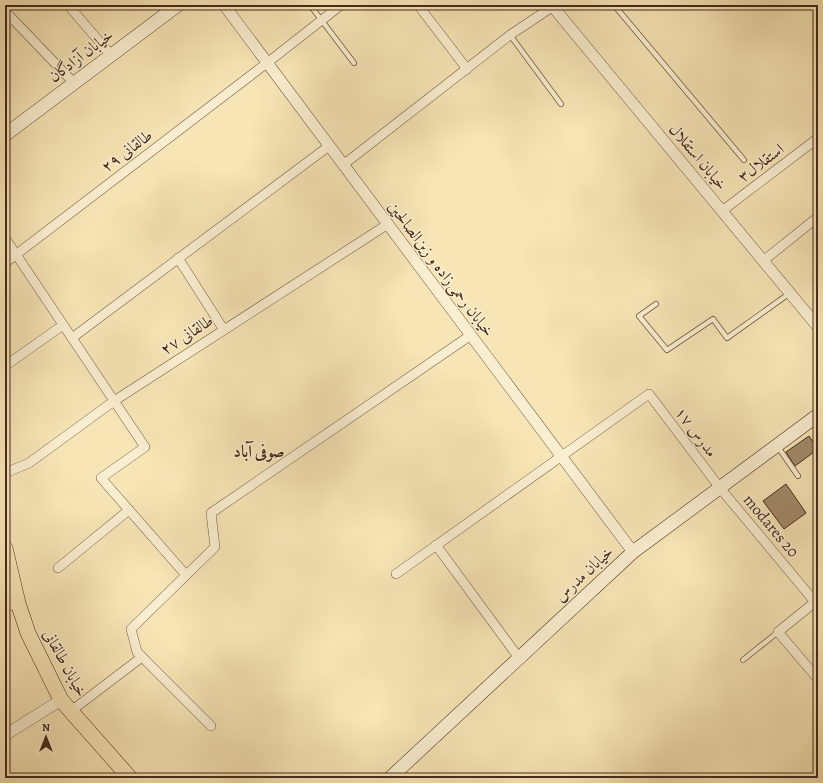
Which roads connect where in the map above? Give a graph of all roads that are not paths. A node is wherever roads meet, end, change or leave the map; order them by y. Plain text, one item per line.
1 (68, 5) edge
2 (178, 5) edge
3 (224, 5) edge
4 (310, 5) edge
5 (340, 5) edge
6 (418, 5) edge
7 (614, 5) edge
8 (554, 6) edge
9 (5, 11) edge
10 (321, 20) junction
11 (510, 35) junction
12 (112, 55) junction
13 (267, 63) junction
14 (354, 63) dead end
15 (467, 69) junction
16 (74, 83) junction
17 (561, 104) dead end
18 (5, 135) edge
19 (818, 138) edge
20 (329, 146) junction
21 (744, 160) dead end
22 (343, 164) junction
23 (722, 211) junction
24 (818, 217) edge
25 (388, 224) junction
26 (5, 238) edge
27 (16, 255) junction
28 (178, 258) junction
29 (763, 260) junction
30 (5, 263) edge
31 (790, 293) junction
32 (656, 304) dead end
33 (63, 325) junction
34 (818, 327) edge
35 (224, 330) junction
36 (471, 335) junction
37 (72, 338) junction
38 (5, 366) edge
39 (114, 401) junction
40 (818, 415) edge
41 (777, 445) junction
42 (561, 456) junction
43 (5, 473) edge
44 (798, 476) dead end
45 (720, 488) junction
46 (129, 510) junction
47 (436, 545) junction
48 (5, 548) edge
49 (633, 552) junction
50 (58, 568) dead end
51 (396, 574) dead end
52 (186, 575) junction
53 (11, 605) edge
54 (778, 632) junction
55 (142, 657) junction
56 (519, 658) junction
57 (743, 660) dead end
58 (818, 679) edge
59 (61, 700) junction
60 (71, 711) junction
61 (211, 726) dead end
62 (5, 734) edge
63 (130, 778) edge
64 (390, 778) edge

1 - 12 street
2 - 12 main road, خیابان آزادگان
3 - 13 street, خیابان رحمی‌زاده و زین‌الصالحین
4 - 10 lane
5 - 10 street, طالقانی ۲۹
6 - 15 street
7 - 21 lane
8 - 11 street
8 - 23 street, خیابان استقلال
9 - 16 street
10 - 13 street, طالقانی ۲۹
10 - 14 lane
11 - 15 street
11 - 17 lane
12 - 16 main road, خیابان آزادگان
13 - 20 street, خیابان رحمی‌زاده و زین‌الصالحین
13 - 27 street, طالقانی ۲۹
15 - 22 street
16 - 18 main road, خیابان آزادگان
19 - 23 street, استقلال۳
20 - 22 street, خیابان رحمی‌زاده و زین‌الصالحین
20 - 28 street
22 - 25 street, خیابان رحمی‌زاده و زین‌الصالحین
23 - 29 street, خیابان استقلال
24 - 29 street
25 - 35 street, طالقانی ۲۷
25 - 36 street, خیابان رحمی‌زاده و زین‌الصالحین
26 - 27 street
27 - 30 street, طالقانی ۲۹
27 - 33 street
28 - 35 street
28 - 37 street
29 - 31 street, خیابان استقلال
31 - 32 lane
31 - 34 street, خیابان استقلال
33 - 37 street
33 - 38 street
35 - 39 street, طالقانی ۲۷
36 - 42 street, خیابان رحمی‌زاده و زین‌الصالحین
36 - 52 street
37 - 39 street
39 - 43 street, طالقانی ۲۷
39 - 46 street
40 - 41 main road, خیابان مدرس
41 - 44 lane
41 - 45 main road, خیابان مدرس
42 - 45 street, مدرس ۱۷
42 - 47 street
42 - 49 street, خیابان رحمی‌زاده و زین‌الصالحین
45 - 49 main road, خیابان مدرس
45 - 54 street, modares 20
46 - 50 street
46 - 52 street
47 - 51 street
47 - 56 street
48 - 53 main road, خیابان طالقانی
49 - 56 main road, خیابان مدرس
52 - 55 street
53 - 59 main road, خیابان طالقانی
54 - 57 lane
54 - 58 street
55 - 60 street
55 - 61 street
56 - 64 main road, خیابان مدرس
59 - 60 main road, خیابان طالقانی
59 - 62 street
60 - 63 main road, خیابان طالقانی

